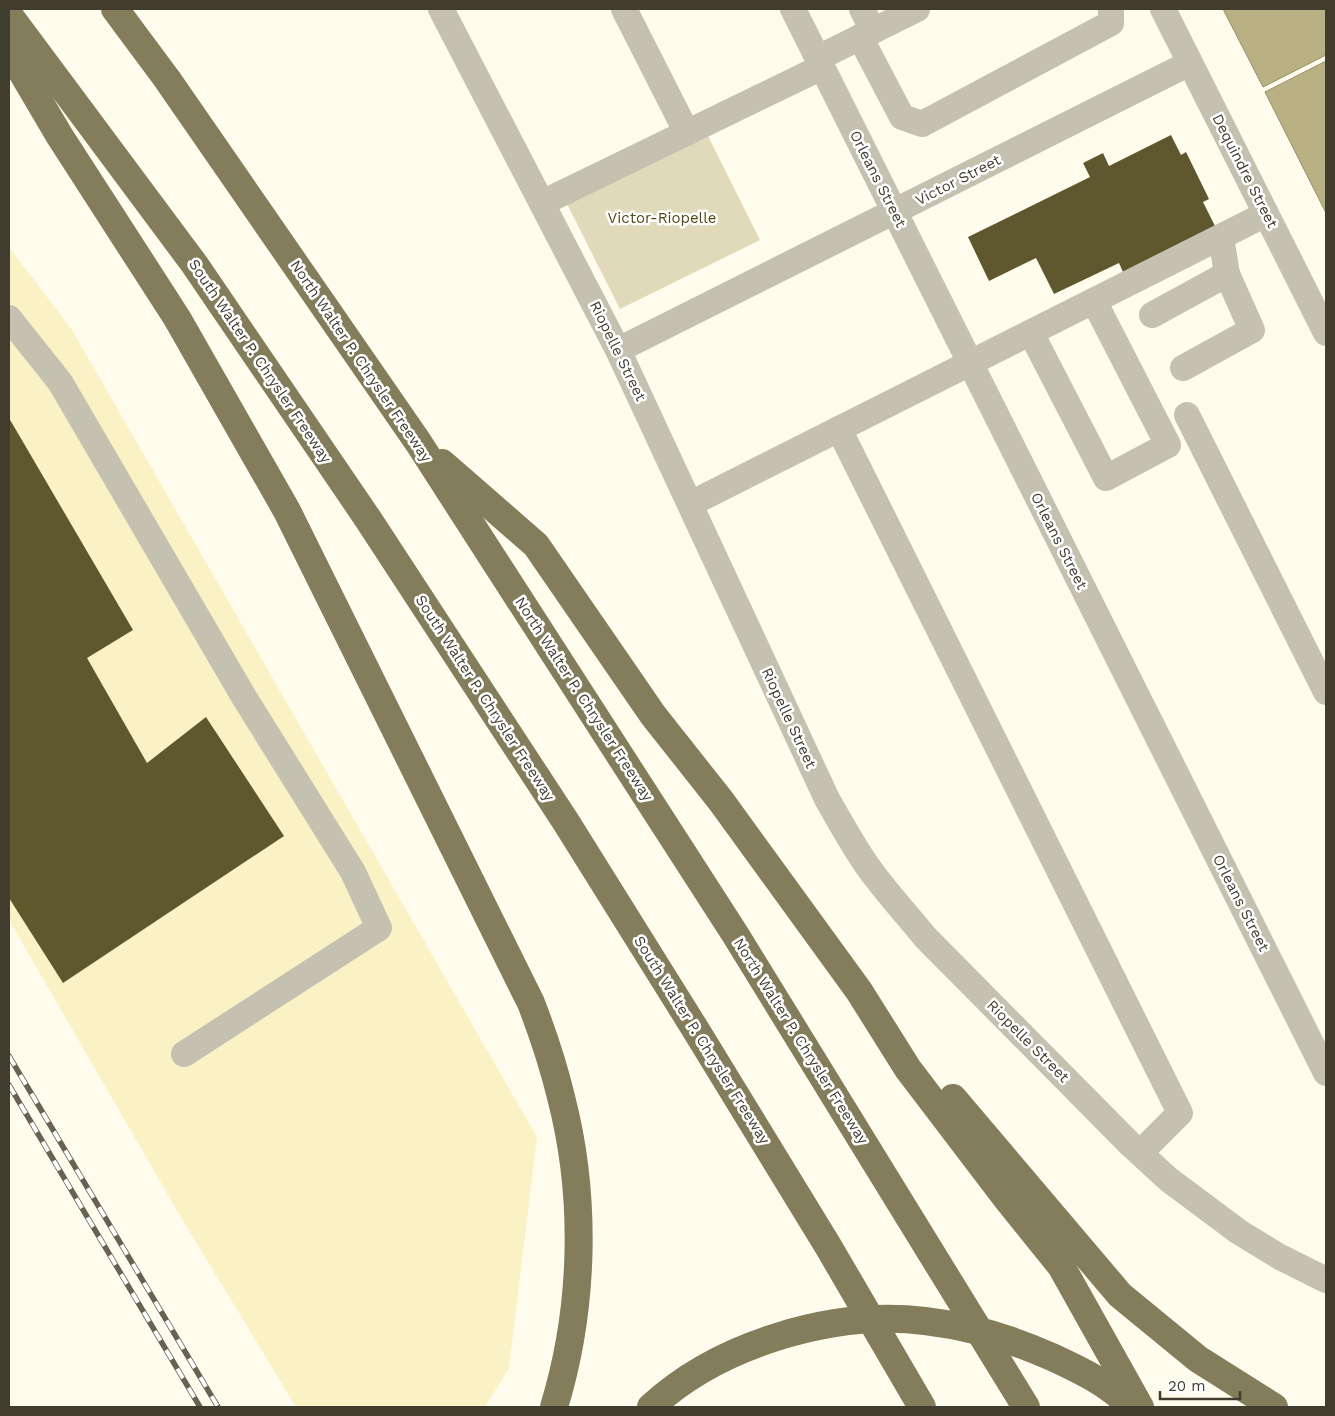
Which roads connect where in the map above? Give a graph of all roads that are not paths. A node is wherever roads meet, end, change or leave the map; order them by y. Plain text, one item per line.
1 (115, 9) edge
2 (441, 9) edge
3 (624, 9) edge
4 (793, 9) edge
5 (917, 9) edge
6 (1111, 9) edge
7 (1163, 9) edge
8 (9, 15) edge
9 (865, 25) edge
10 (9, 50) edge
11 (820, 62) junction
12 (1190, 63) junction
13 (687, 133) junction
14 (542, 204) junction
15 (895, 212) junction
16 (1266, 214) junction
17 (1221, 237) junction
18 (1228, 274) junction
19 (1094, 301) junction
20 (1152, 315) dead end
21 (9, 318) edge
22 (1031, 333) junction
23 (1326, 333) edge
24 (618, 350) junction
25 (970, 363) junction
26 (1183, 368) dead end
27 (1187, 415) dead end
28 (839, 429) junction
29 (418, 442) junction
30 (690, 504) junction
31 (1326, 692) edge
32 (859, 990) junction
33 (184, 1054) dead end
34 (1326, 1073) edge
35 (1140, 1153) junction
36 (1326, 1280) edge
37 (554, 1407) edge
38 (651, 1407) edge
39 (922, 1407) edge
40 (1026, 1407) edge
41 (1131, 1407) edge
42 (1140, 1407) edge
43 (1274, 1407) edge

1 - 29 highway, North Walter P. Chrysler Freeway
2 - 14 street, Riopelle Street
3 - 13 street
4 - 11 street, Orleans Street
5 - 9 street
6 - 9 street
7 - 12 street, Dequindre Street
8 - 39 highway, South Walter P. Chrysler Freeway
9 - 11 street
10 - 37 highway
11 - 13 street
11 - 15 street, Orleans Street
12 - 15 street, Victor Street
12 - 16 street, Dequindre Street
13 - 14 street
14 - 24 street, Riopelle Street
15 - 24 street, Victor Street
15 - 25 street, Orleans Street
16 - 17 street
16 - 23 street, Dequindre Street
17 - 18 street
17 - 19 street
18 - 20 street
18 - 26 street
19 - 22 street
19 - 22 street
21 - 33 street
22 - 25 street
24 - 30 street, Riopelle Street
25 - 28 street
25 - 34 street, Orleans Street
27 - 31 street
28 - 30 street
28 - 35 street
29 - 32 highway
29 - 40 highway, North Walter P. Chrysler Freeway
30 - 35 street, Riopelle Street
32 - 42 highway
32 - 43 highway
35 - 36 street, Riopelle Street
38 - 41 highway

